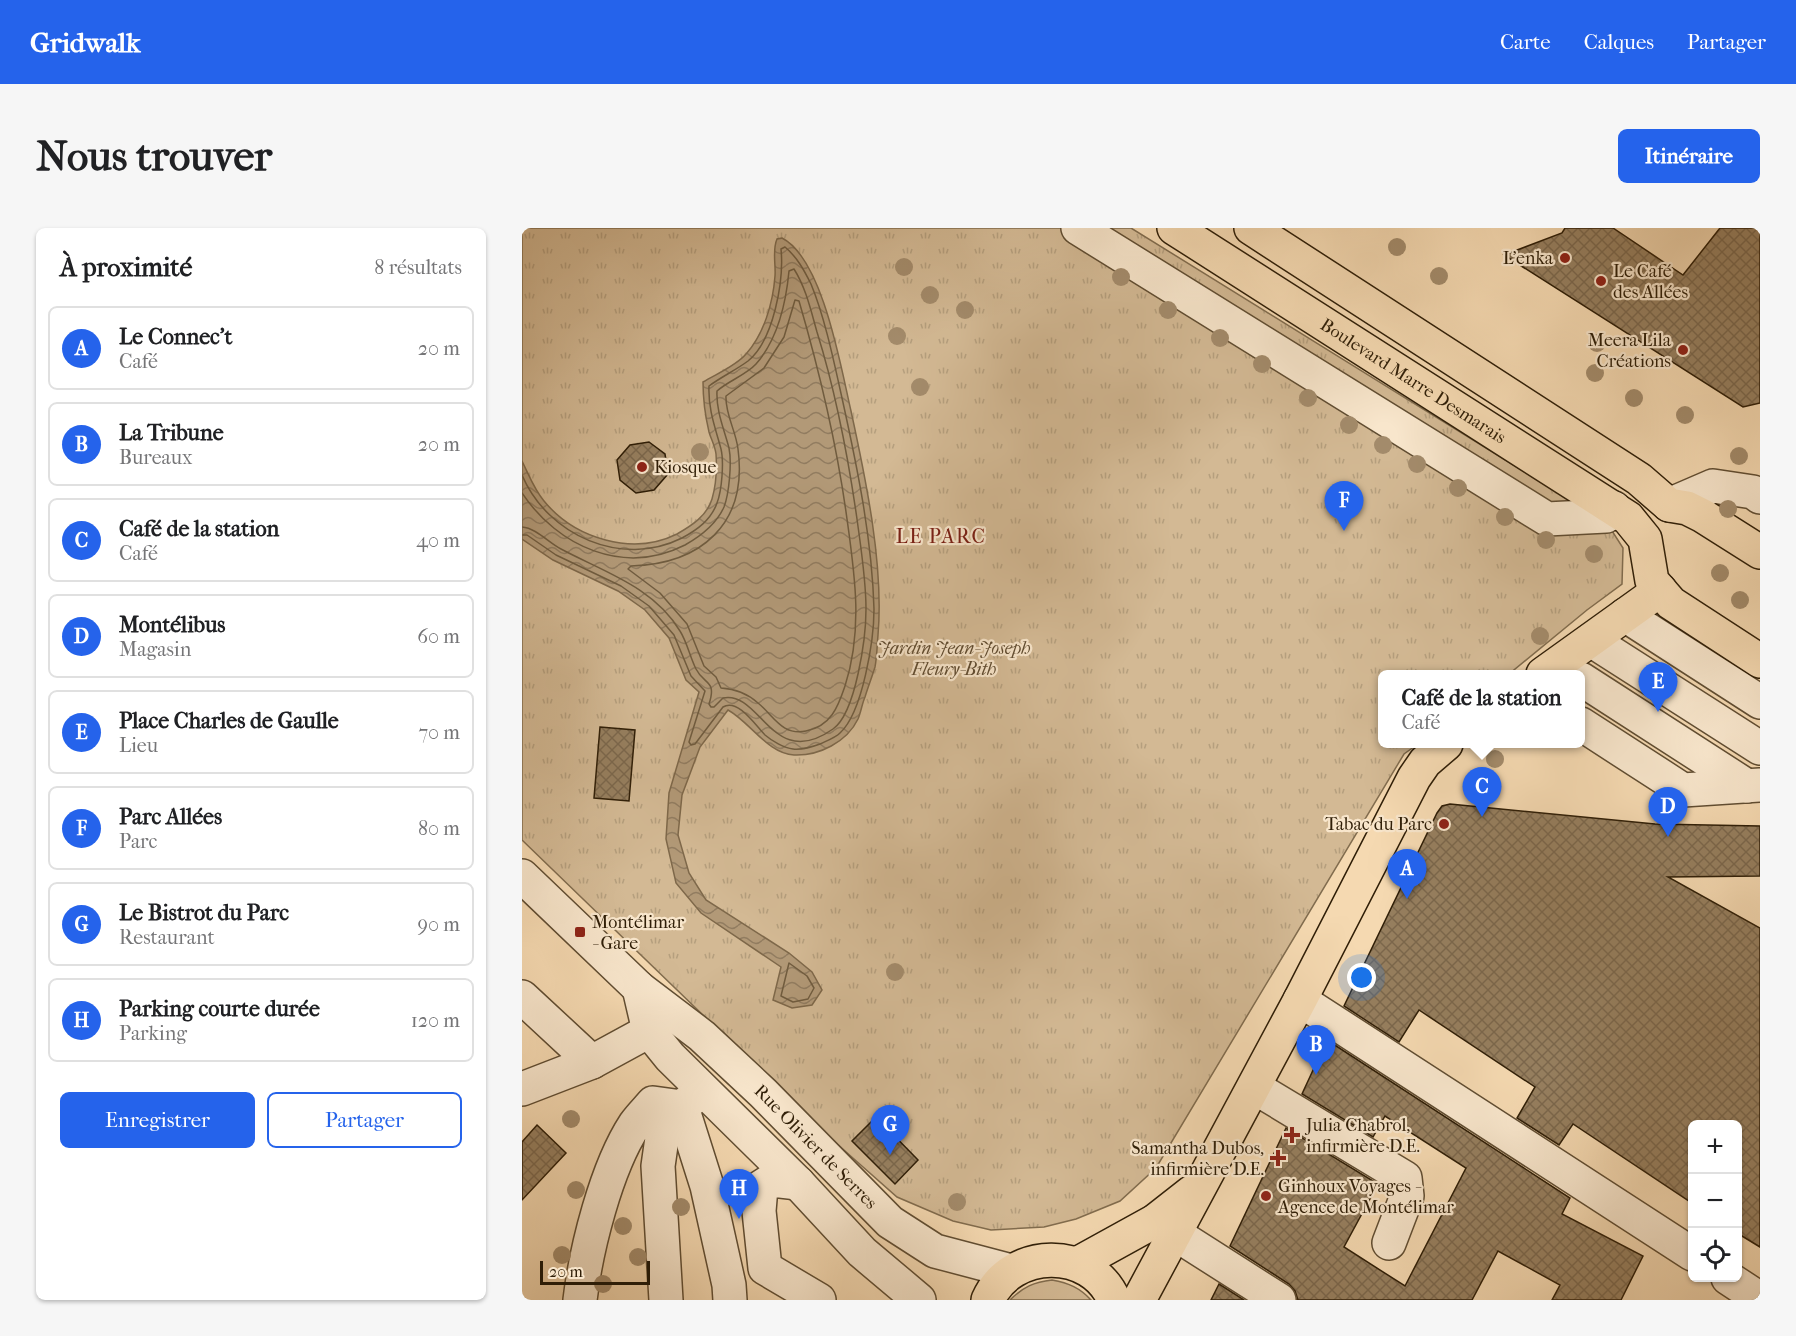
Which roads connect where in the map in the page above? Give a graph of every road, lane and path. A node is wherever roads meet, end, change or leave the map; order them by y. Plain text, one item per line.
1 (1078, 228) edge
2 (1174, 228) edge
3 (1251, 228) edge
4 (1758, 488) edge
5 (1669, 505) junction
6 (1614, 508) junction
7 (1645, 539) junction
8 (1760, 552) edge
9 (1660, 590) junction
10 (1625, 615) junction
11 (1591, 640) junction
12 (1760, 661) edge
13 (1566, 670) edge
14 (1585, 685) edge
15 (1760, 702) edge
16 (1585, 727) edge
17 (1441, 748) edge
18 (1760, 748) edge
19 (1753, 785) edge
20 (522, 876) edge
21 (639, 988) junction
22 (522, 997) edge
23 (1300, 1000) junction
24 (649, 1031) junction
25 (592, 1062) junction
26 (1254, 1087) junction
27 (522, 1089) edge
28 (763, 1093) junction
29 (693, 1098) junction
30 (798, 1183) junction
31 (1165, 1228) junction
32 (1389, 1243) dead end
33 (1688, 1251) edge
34 (1077, 1264) junction
35 (765, 1268) junction
36 (1011, 1271) junction
37 (1734, 1282) edge
38 (729, 1293) edge
39 (1760, 1299) edge
40 (580, 1300) edge
41 (666, 1300) edge
42 (819, 1300) edge
43 (919, 1300) edge
44 (988, 1300) edge
45 (1114, 1300) edge
46 (1139, 1300) edge
47 (1280, 1300) edge

1 - 6 street
2 - 6 main road, Boulevard Marre Desmarais
3 - 5 main road, Boulevard Marre Desmarais
4 - 5 street
5 - 7 main road
5 - 8 main road, Boulevard Marre Desmarais
6 - 7 main road, Boulevard Marre Desmarais
7 - 9 main road
9 - 10 main road
9 - 12 main road
10 - 11 main road
10 - 15 street
11 - 13 main road
11 - 18 street
14 - 19 street
16 - 19 street
17 - 23 main road
20 - 21 street, Rue Olivier de Serres
21 - 24 street, Rue Olivier de Serres
21 - 28 street, Rue Olivier de Serres
22 - 25 street
23 - 26 main road
23 - 33 street
24 - 25 street
24 - 29 street, Rue Olivier de Serres
25 - 27 street
26 - 31 main road
26 - 32 street
28 - 29 street
28 - 36 street, Rue Olivier de Serres
29 - 30 street, Rue Olivier de Serres
29 - 38 street
29 - 40 street
29 - 41 street
30 - 35 street
30 - 43 street, Rue Olivier de Serres
31 - 34 main road
31 - 46 main road
31 - 47 street
34 - 36 main road
34 - 45 main road
35 - 38 street
35 - 42 street
36 - 44 main road
37 - 39 street

